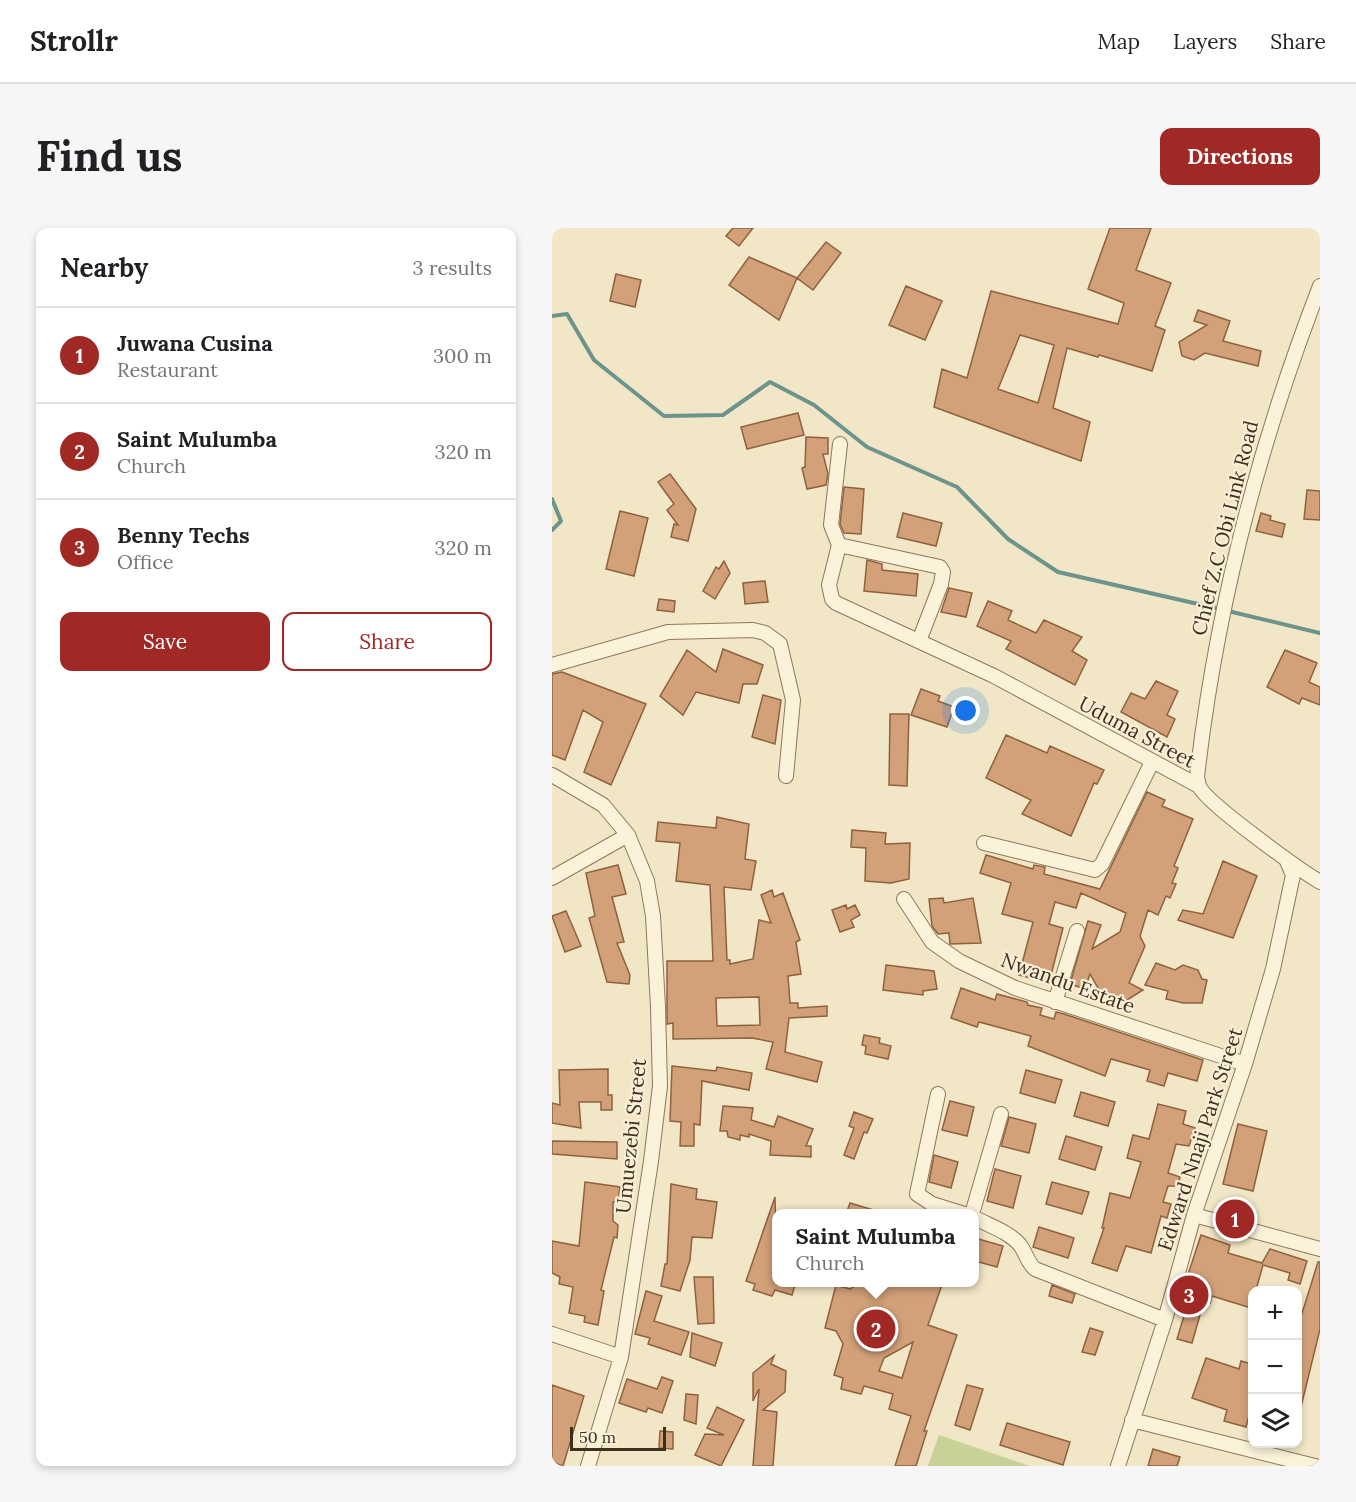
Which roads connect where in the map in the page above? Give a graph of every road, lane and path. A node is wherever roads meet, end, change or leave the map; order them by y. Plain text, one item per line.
1 (1320, 286) edge
2 (840, 444) dead end
3 (839, 545) junction
4 (919, 641) junction
5 (552, 665) edge
6 (1152, 762) junction
7 (552, 775) edge
8 (786, 776) dead end
9 (1199, 786) junction
10 (628, 836) junction
11 (984, 843) dead end
12 (1285, 856) junction
13 (1318, 876) edge
14 (552, 878) edge
15 (904, 899) dead end
16 (1077, 932) dead end
17 (1055, 1002) junction
18 (1245, 1064) junction
19 (938, 1094) dead end
20 (1001, 1114) dead end
21 (948, 1209) edge
22 (973, 1209) edge
23 (1194, 1215) junction
24 (979, 1220) edge
25 (1320, 1249) edge
26 (1165, 1320) junction
27 (552, 1334) edge
28 (621, 1357) junction
29 (1132, 1420) junction
30 (588, 1466) edge
31 (1118, 1466) edge
32 (1316, 1466) edge

1 - 9 street, Chief Z.C Obi Link Road
2 - 3 street, Uduma Street
3 - 4 street, Uduma Street
3 - 4 street
4 - 6 street, Uduma Street
5 - 8 street
6 - 9 street, Uduma Street
6 - 11 street
7 - 10 street, Umuezebi Street
9 - 12 street, Uduma Street
10 - 14 street
10 - 28 street, Umuezebi Street
12 - 13 street, Uduma Street
12 - 18 street, Edward Nnaji Park Street
15 - 17 street, Nwandu Estate
16 - 17 street
17 - 18 street, Nwandu Estate
18 - 23 street, Edward Nnaji Park Street
19 - 21 street
20 - 22 street
23 - 25 street
23 - 26 street, Edward Nnaji Park Street
24 - 26 street
26 - 29 street, Edward Nnaji Park Street
27 - 28 street
28 - 30 street, Umuezebi Street
29 - 31 street, Edward Nnaji Park Street
29 - 32 street

